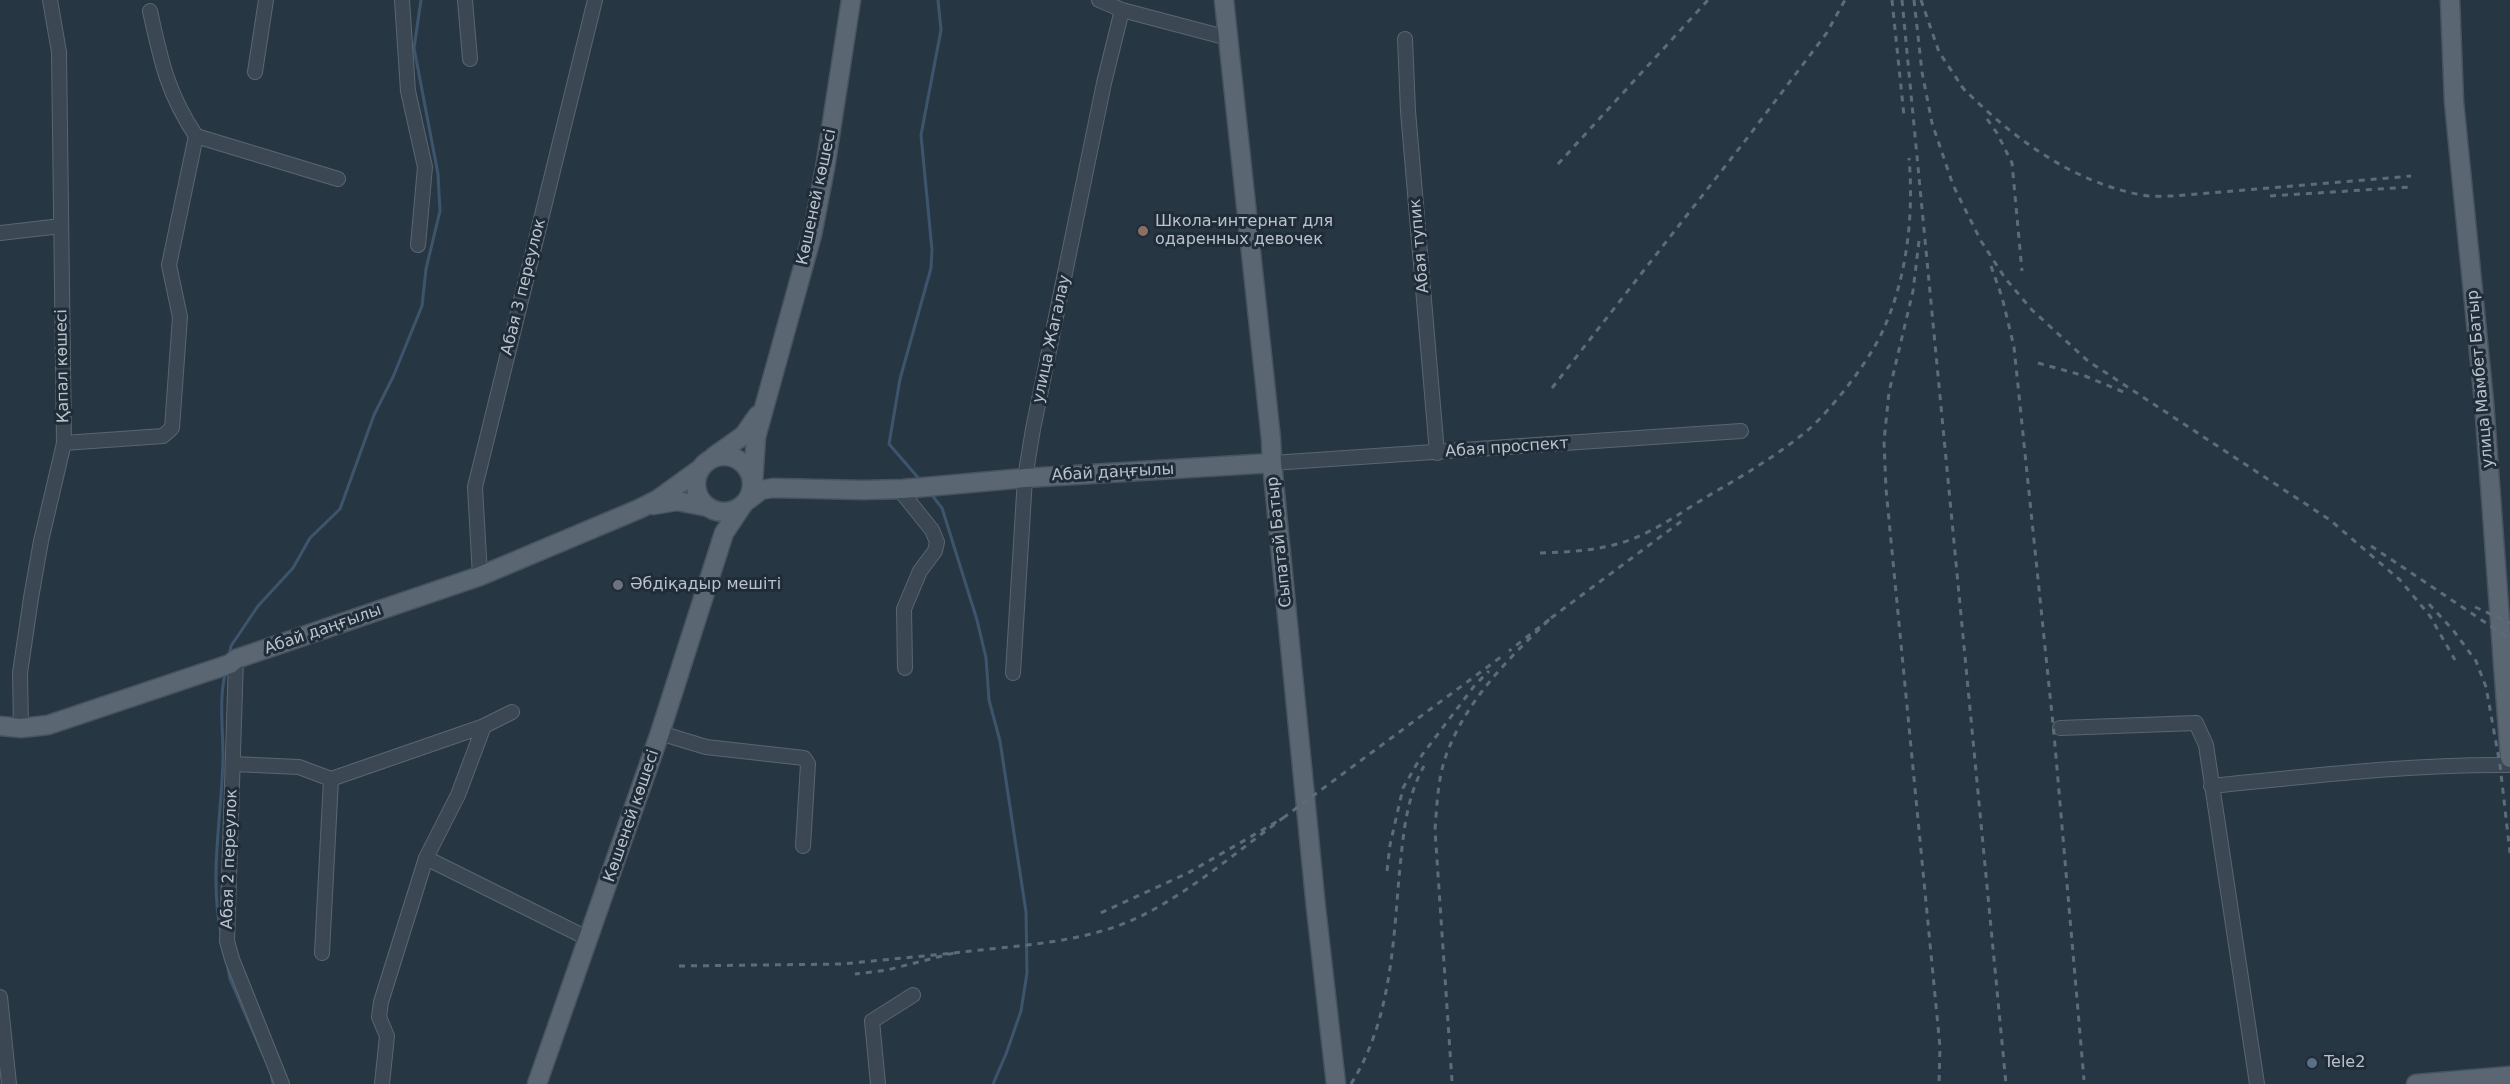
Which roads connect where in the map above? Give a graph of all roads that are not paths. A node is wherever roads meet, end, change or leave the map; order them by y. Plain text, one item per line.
1 (50, 0) edge
2 (266, 0) edge
3 (402, 0) edge
4 (465, 0) edge
5 (595, 0) edge
6 (851, 0) edge
7 (1099, 0) edge
8 (1224, 0) edge
9 (2450, 0) edge
10 (1122, 10) junction
11 (150, 11) dead end
12 (1227, 38) junction
13 (1406, 39) dead end
14 (470, 59) dead end
15 (255, 72) dead end
16 (196, 136) junction
17 (338, 179) dead end
18 (61, 226) junction
19 (0, 233) edge
20 (418, 245) dead end
21 (767, 392) junction
22 (1741, 431) dead end
23 (64, 442) junction
24 (1437, 453) junction
25 (707, 463) junction
26 (1272, 464) junction
27 (1025, 478) junction
28 (748, 484) junction
29 (801, 488) junction
30 (901, 489) junction
31 (710, 508) junction
32 (639, 509) junction
33 (720, 547) junction
34 (480, 576) junction
35 (236, 660) junction
36 (905, 668) dead end
37 (1013, 673) dead end
38 (512, 712) dead end
39 (0, 726) edge
40 (484, 726) junction
41 (21, 728) junction
42 (2060, 728) dead end
43 (660, 733) junction
44 (2510, 759) edge
45 (233, 764) junction
46 (2510, 765) edge
47 (331, 779) junction
48 (2211, 786) junction
49 (803, 846) dead end
50 (426, 858) junction
51 (589, 939) junction
52 (322, 953) dead end
53 (913, 995) dead end
54 (0, 997) edge
55 (2510, 1076) edge
56 (9, 1084) edge
57 (282, 1084) edge
58 (382, 1084) edge
59 (537, 1084) edge
60 (878, 1084) edge
61 (1336, 1084) edge
62 (2257, 1084) edge
63 (2416, 1084) edge

1 - 18 street, Қапал көшесі
2 - 15 street
3 - 20 street
4 - 14 street
5 - 34 street, Абая 3 переулок
6 - 21 main road, Көшеней көшесі
7 - 10 street
8 - 12 main road, Сыпатай Батыр
9 - 44 main road, улица Мамбет Батыр
10 - 12 street
10 - 27 street, улица Жагалау
11 - 16 street
12 - 26 main road, Сыпатай Батыр
13 - 24 street, Абая тупик
16 - 17 street
16 - 23 street
18 - 19 street
18 - 23 street, Қапал көшесі
21 - 25 main road
21 - 28 main road
22 - 24 street, Абая проспект
23 - 41 street, Қапал көшесі
24 - 26 street, Абая проспект
25 - 28 main road
25 - 31 main road
25 - 32 main road
26 - 27 main road, Абай даңғылы
26 - 61 main road, Сыпатай Батыр
27 - 30 main road, Абай даңғылы
27 - 37 street, улица Жагалау
28 - 29 main road
28 - 29 main road
28 - 31 main road
28 - 33 main road, Көшеней көшесі
29 - 30 main road
30 - 36 street
31 - 32 main road
31 - 33 main road
32 - 34 main road, Абай даңғылы
33 - 43 main road, Көшеней көшесі
34 - 35 main road, Абай даңғылы
35 - 41 main road, Абай даңғылы
35 - 45 street, Абая 2 переулок
38 - 40 street
39 - 41 main road, Абай даңғылы
40 - 47 street
40 - 50 street
42 - 48 street
43 - 49 street
43 - 51 main road, Көшеней көшесі
45 - 47 street
45 - 57 street, Абая 2 переулок
46 - 48 street
47 - 52 street
48 - 62 street
50 - 51 street
50 - 58 street
51 - 59 main road, Көшеней көшесі
53 - 60 street
54 - 56 street
55 - 63 main road

